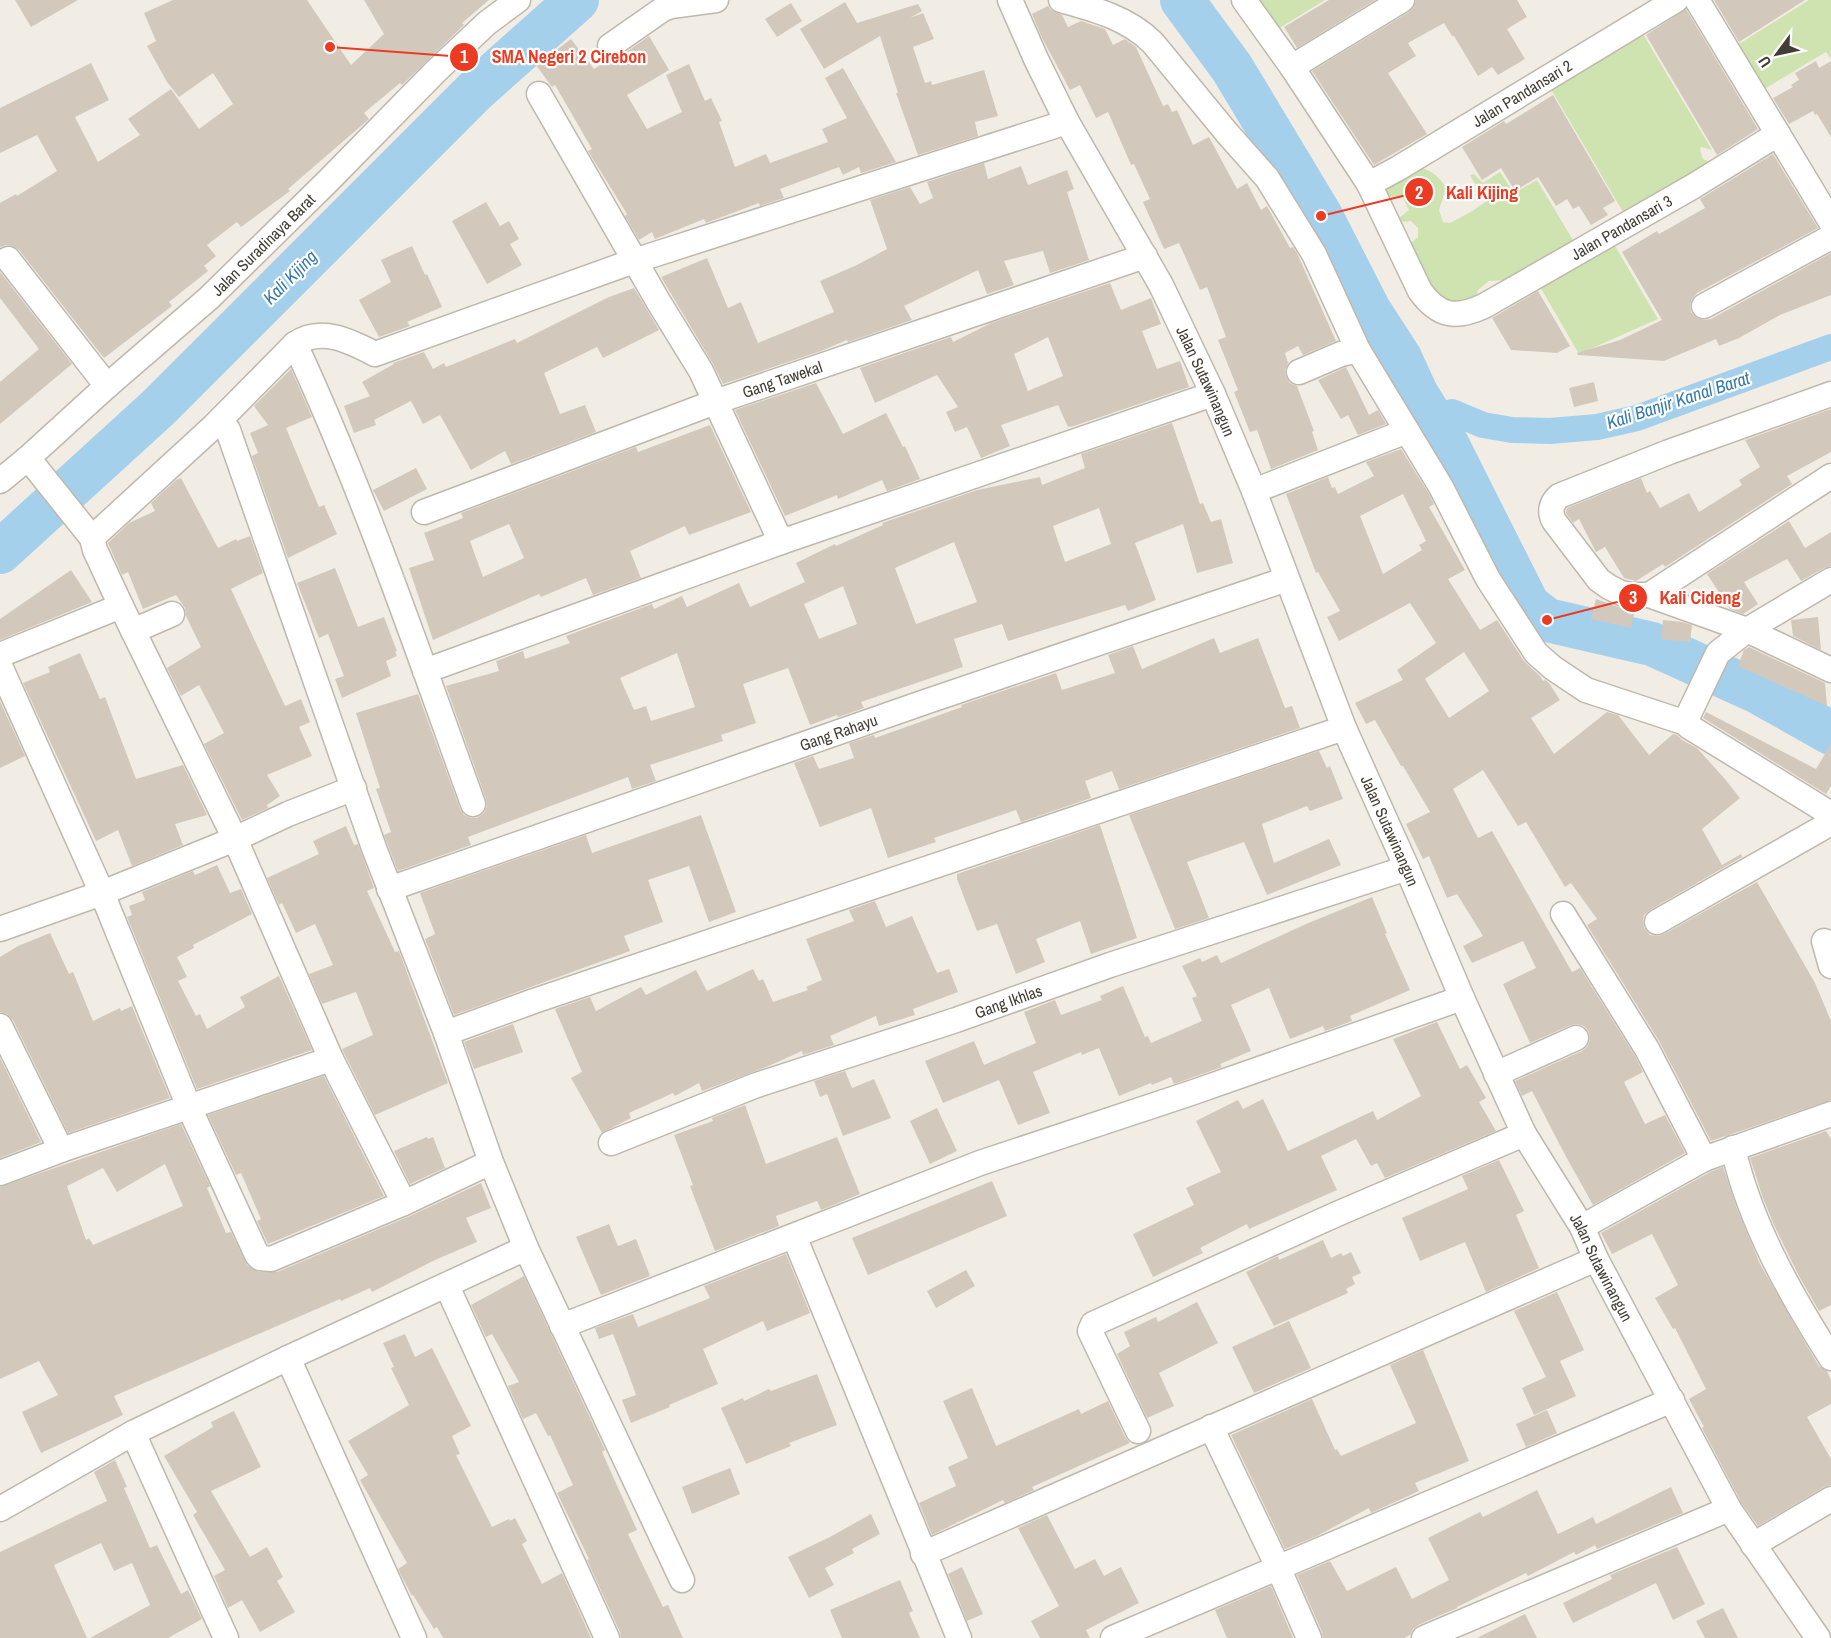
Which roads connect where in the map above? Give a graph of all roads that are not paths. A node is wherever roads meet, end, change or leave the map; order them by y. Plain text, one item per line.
1 (518, 0) edge
2 (716, 0) edge
3 (1010, 0) edge
4 (1061, 0) edge
5 (1244, 0) edge
6 (1402, 0) edge
7 (1676, 0) edge
8 (1697, 0) edge
9 (610, 46) dead end
10 (1292, 67) junction
11 (539, 94) dead end
12 (1067, 122) junction
13 (1778, 135) junction
14 (1369, 184) junction
15 (1831, 222) edge
16 (1831, 237) edge
17 (1145, 256) junction
18 (8, 259) dead end
19 (634, 261) junction
20 (1704, 306) dead end
21 (295, 344) junction
22 (1358, 350) junction
23 (1299, 372) dead end
24 (107, 386) junction
25 (1213, 394) junction
26 (1831, 394) edge
27 (715, 402) junction
28 (228, 430) dead end
29 (1407, 431) junction
30 (30, 460) junction
31 (1831, 476) edge
32 (0, 481) edge
33 (1254, 492) junction
34 (424, 512) dead end
35 (88, 532) junction
36 (781, 542) junction
37 (1287, 579) junction
38 (1831, 580) edge
39 (1649, 596) junction
40 (121, 606) junction
41 (172, 614) dead end
42 (1747, 630) junction
43 (134, 631) junction
44 (0, 655) edge
45 (0, 666) edge
46 (1831, 670) edge
47 (425, 671) junction
48 (1690, 714) junction
49 (1344, 728) junction
50 (354, 788) junction
51 (473, 804) dead end
52 (1831, 814) edge
53 (1831, 823) edge
54 (235, 839) junction
55 (1407, 868) junction
56 (389, 889) junction
57 (102, 893) junction
58 (1563, 914) dead end
59 (1657, 922) dead end
60 (0, 928) edge
61 (1824, 941) dead end
62 (1831, 966) edge
63 (1462, 998) junction
64 (0, 1026) edge
65 (446, 1033) junction
66 (1576, 1038) dead end
67 (332, 1059) junction
68 (1496, 1074) junction
69 (189, 1107) junction
70 (1831, 1114) edge
71 (1524, 1134) junction
72 (611, 1143) dead end
73 (1733, 1148) junction
74 (61, 1149) junction
75 (1704, 1159) junction
76 (491, 1162) junction
77 (0, 1173) edge
78 (404, 1203) junction
79 (1582, 1227) junction
80 (794, 1236) junction
81 (526, 1248) junction
82 (1596, 1259) junction
83 (447, 1286) junction
84 (562, 1326) junction
85 (1823, 1331) edge
86 (288, 1358) junction
87 (1831, 1358) edge
88 (1672, 1400) junction
89 (1211, 1427) junction
90 (1138, 1431) dead end
91 (133, 1433) junction
92 (1831, 1499) edge
93 (0, 1509) edge
94 (1729, 1509) junction
95 (1753, 1545) junction
96 (923, 1554) junction
97 (1278, 1567) junction
98 (682, 1580) dead end
99 (226, 1638) edge
100 (414, 1638) edge
101 (607, 1638) edge
102 (959, 1638) edge
103 (1113, 1638) edge
104 (1309, 1638) edge
105 (1424, 1638) edge
106 (1818, 1638) edge

1 - 24 street, Jalan Suradinaya Barat
2 - 9 street
3 - 12 street, Jalan Sutawinangun
4 - 22 street
5 - 10 street
6 - 10 street
7 - 14 street, Jalan Pandansari 2
8 - 13 street
10 - 14 street
11 - 19 street
12 - 17 street, Jalan Sutawinangun
12 - 19 street
13 - 14 street, Jalan Pandansari 3
13 - 15 street
16 - 20 street
17 - 25 street, Jalan Sutawinangun
17 - 27 street, Gang Tawekal
18 - 24 street
19 - 21 street
19 - 27 street
21 - 35 street
21 - 47 street
22 - 23 street
22 - 29 street
24 - 30 street, Jalan Suradinaya Barat
25 - 33 street, Jalan Sutawinangun
25 - 36 street
26 - 39 street
27 - 34 street, Gang Tawekal
27 - 36 street
28 - 50 street
29 - 33 street
29 - 48 street
30 - 32 street, Jalan Suradinaya Barat
30 - 35 street
31 - 39 street
33 - 37 street, Jalan Sutawinangun
35 - 40 street
36 - 47 street
37 - 49 street, Jalan Sutawinangun
37 - 56 street, Gang Rahayu
38 - 42 street
39 - 42 street
40 - 43 street
40 - 44 street
41 - 43 street
42 - 46 street
42 - 48 street
43 - 54 street
45 - 57 street
47 - 51 street
48 - 52 street
49 - 55 street, Jalan Sutawinangun
49 - 65 street
50 - 54 street
50 - 56 street
53 - 59 street
54 - 57 street
54 - 67 street
55 - 63 street, Jalan Sutawinangun
55 - 72 street, Gang Ikhlas
56 - 65 street
57 - 60 street
57 - 69 street
58 - 75 street
61 - 62 street
63 - 68 street, Jalan Sutawinangun
63 - 80 street
64 - 74 street
65 - 76 street
66 - 68 street
67 - 69 street
67 - 78 street
68 - 71 street, Jalan Sutawinangun
69 - 74 street
69 - 78 street
70 - 73 street
71 - 79 street, Jalan Sutawinangun
71 - 90 street
73 - 75 street
73 - 85 street
74 - 77 street
75 - 79 street
76 - 78 street
76 - 81 street
79 - 82 street, Jalan Sutawinangun
80 - 84 street
80 - 96 street
81 - 83 street
81 - 84 street
82 - 88 street, Jalan Sutawinangun
82 - 89 street
83 - 86 street
83 - 101 street
84 - 98 street
85 - 87 street
86 - 91 street
86 - 100 street
88 - 94 street, Jalan Sutawinangun
88 - 97 street
89 - 96 street
89 - 97 street
91 - 93 street
91 - 99 street
92 - 95 street
94 - 95 street, Jalan Sutawinangun
94 - 105 street
95 - 106 street, Jalan Sutawinangun
96 - 102 street
97 - 103 street
97 - 104 street

